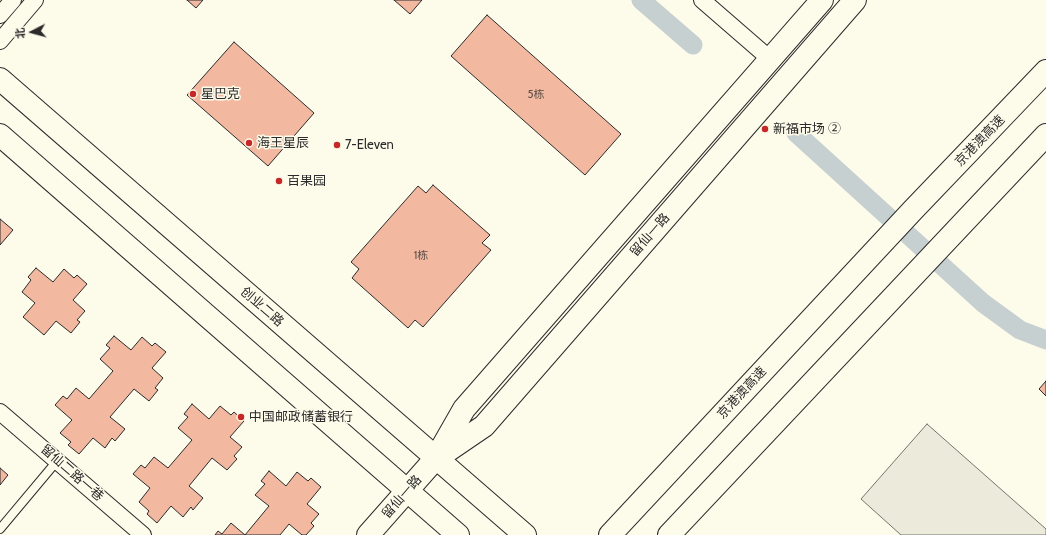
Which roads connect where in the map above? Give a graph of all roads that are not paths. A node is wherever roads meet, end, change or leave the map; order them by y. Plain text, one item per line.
1 (13, 0) edge
2 (35, 0) edge
3 (702, 0) edge
4 (822, 0) edge
5 (855, 0) edge
6 (0, 15) edge
7 (0, 40) edge
8 (770, 59) junction
9 (1046, 71) edge
10 (0, 79) edge
11 (1046, 134) edge
12 (0, 135) edge
13 (0, 412) edge
14 (436, 458) junction
15 (57, 461) junction
16 (407, 491) junction
17 (0, 528) edge
18 (143, 535) edge
19 (368, 535) edge
20 (458, 535) edge
21 (525, 535) edge
22 (610, 535) edge
23 (669, 535) edge

1 - 6 street
2 - 7 street
3 - 8 street
4 - 8 main road, 留仙一路
5 - 14 main road, 留仙一路
8 - 14 main road, 留仙一路
9 - 22 main road, 京港澳高速
10 - 14 main road, 创业二路
11 - 23 main road
12 - 16 main road
13 - 15 street, 留仙二路一巷
14 - 16 main road, 留仙一路
14 - 21 main road, 创业二路
15 - 17 lane
15 - 18 street, 留仙二路一巷
16 - 19 main road, 留仙一路
16 - 20 main road

